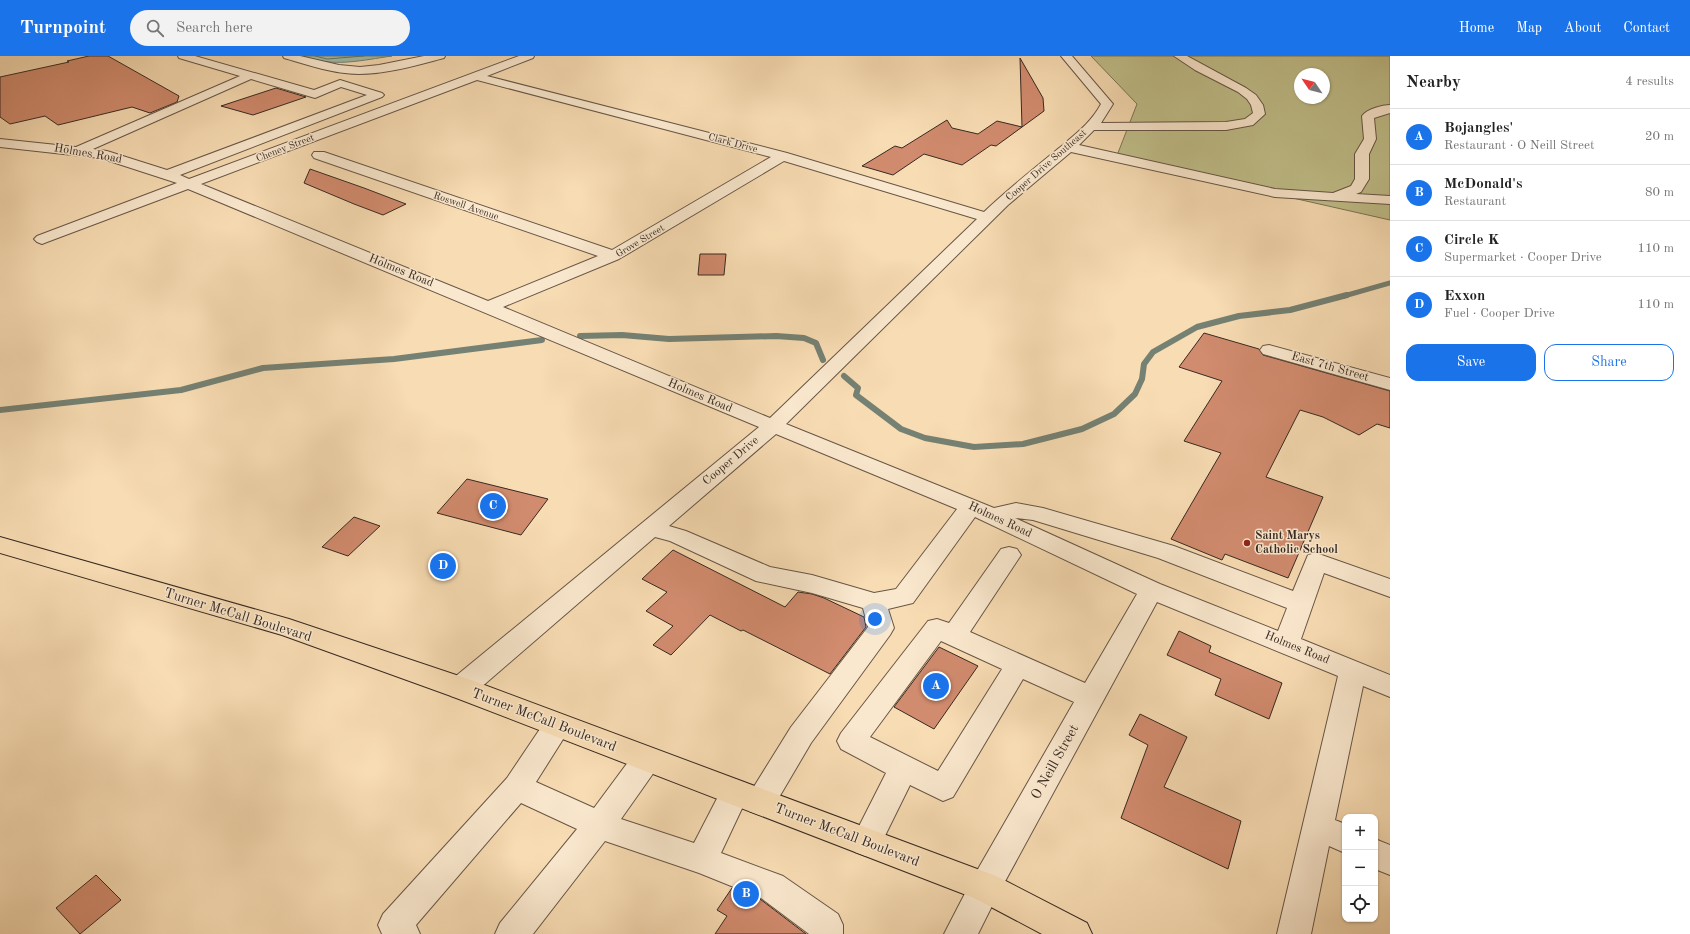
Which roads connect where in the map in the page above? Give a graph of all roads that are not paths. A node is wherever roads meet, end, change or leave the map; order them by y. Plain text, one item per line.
1 (182, 56) edge
2 (288, 56) edge
3 (440, 56) edge
4 (528, 56) edge
5 (1066, 56) edge
6 (1186, 57) edge
7 (250, 76) junction
8 (476, 76) junction
9 (378, 95) junction
10 (405, 103) junction
11 (1390, 109) edge
12 (1090, 126) junction
13 (0, 143) edge
14 (1068, 147) junction
15 (77, 151) junction
16 (319, 155) dead end
17 (782, 156) junction
18 (167, 175) junction
19 (188, 184) junction
20 (1334, 197) junction
21 (1390, 200) edge
22 (988, 218) junction
23 (42, 239) dead end
24 (613, 256) junction
25 (488, 307) junction
26 (1269, 350) dead end
27 (1390, 384) edge
28 (773, 426) junction
29 (982, 511) junction
30 (652, 528) junction
31 (0, 545) edge
32 (1009, 555) dead end
33 (1390, 588) edge
34 (1151, 590) junction
35 (874, 602) junction
36 (1301, 604) junction
37 (954, 636) junction
38 (1286, 644) junction
39 (1018, 665) junction
40 (1353, 670) junction
41 (1390, 686) edge
42 (461, 688) junction
43 (1091, 698) junction
44 (558, 725) junction
45 (647, 759) junction
46 (904, 768) junction
47 (517, 787) junction
48 (748, 797) junction
49 (599, 825) junction
50 (1332, 833) edge
51 (866, 842) junction
52 (1378, 854) edge
53 (702, 860) junction
54 (1390, 860) edge
55 (985, 887) junction
56 (826, 929) edge
57 (399, 930) edge
58 (512, 934) edge
59 (961, 934) edge
60 (1075, 934) edge
61 (1294, 934) edge

1 - 7 street
2 - 3 street
4 - 8 street, Cheney Street
5 - 12 street, Cooper Drive Southeast
6 - 12 street
7 - 9 street
7 - 15 street
8 - 10 street, Cheney Street
8 - 17 street, Clark Drive
9 - 10 street
9 - 18 street
10 - 19 street, Cheney Street
11 - 20 street
12 - 14 street, Cooper Drive Southeast
13 - 15 street, Holmes Road
14 - 20 street
14 - 22 street, Cooper Drive Southeast
15 - 18 street, Holmes Road
16 - 24 street, Roswell Avenue
17 - 22 street, Clark Drive
17 - 24 street, Grove Street
18 - 19 street, Holmes Road
19 - 23 street, Cheney Street
19 - 25 street, Holmes Road
20 - 21 street
22 - 28 street, Cooper Drive
24 - 25 street, Grove Street
25 - 28 street, Holmes Road
26 - 27 street, East 7th Street
28 - 29 street, Holmes Road
28 - 30 street, Cooper Drive
29 - 34 street, Holmes Road
29 - 35 street
29 - 36 street
30 - 35 street
30 - 42 street, Cooper Drive
31 - 42 main road, Turner McCall Boulevard
32 - 37 street
33 - 36 street
34 - 38 street, Holmes Road
34 - 43 street, O Neill Street
35 - 48 street
36 - 38 street
37 - 39 street
37 - 46 street
38 - 40 street, Holmes Road
39 - 43 street
39 - 46 street
40 - 41 street, Holmes Road
40 - 50 street
42 - 44 main road, Turner McCall Boulevard
43 - 55 street, O Neill Street
44 - 45 main road, Turner McCall Boulevard
44 - 47 street
45 - 48 main road, Turner McCall Boulevard
45 - 49 street
46 - 51 street
47 - 49 street
47 - 57 street
48 - 51 main road, Turner McCall Boulevard
48 - 53 street
49 - 53 street
49 - 58 street
50 - 61 street
51 - 55 main road, Turner McCall Boulevard
52 - 54 street
53 - 56 street
55 - 59 street, O Neill Street
55 - 60 main road, Turner McCall Boulevard

